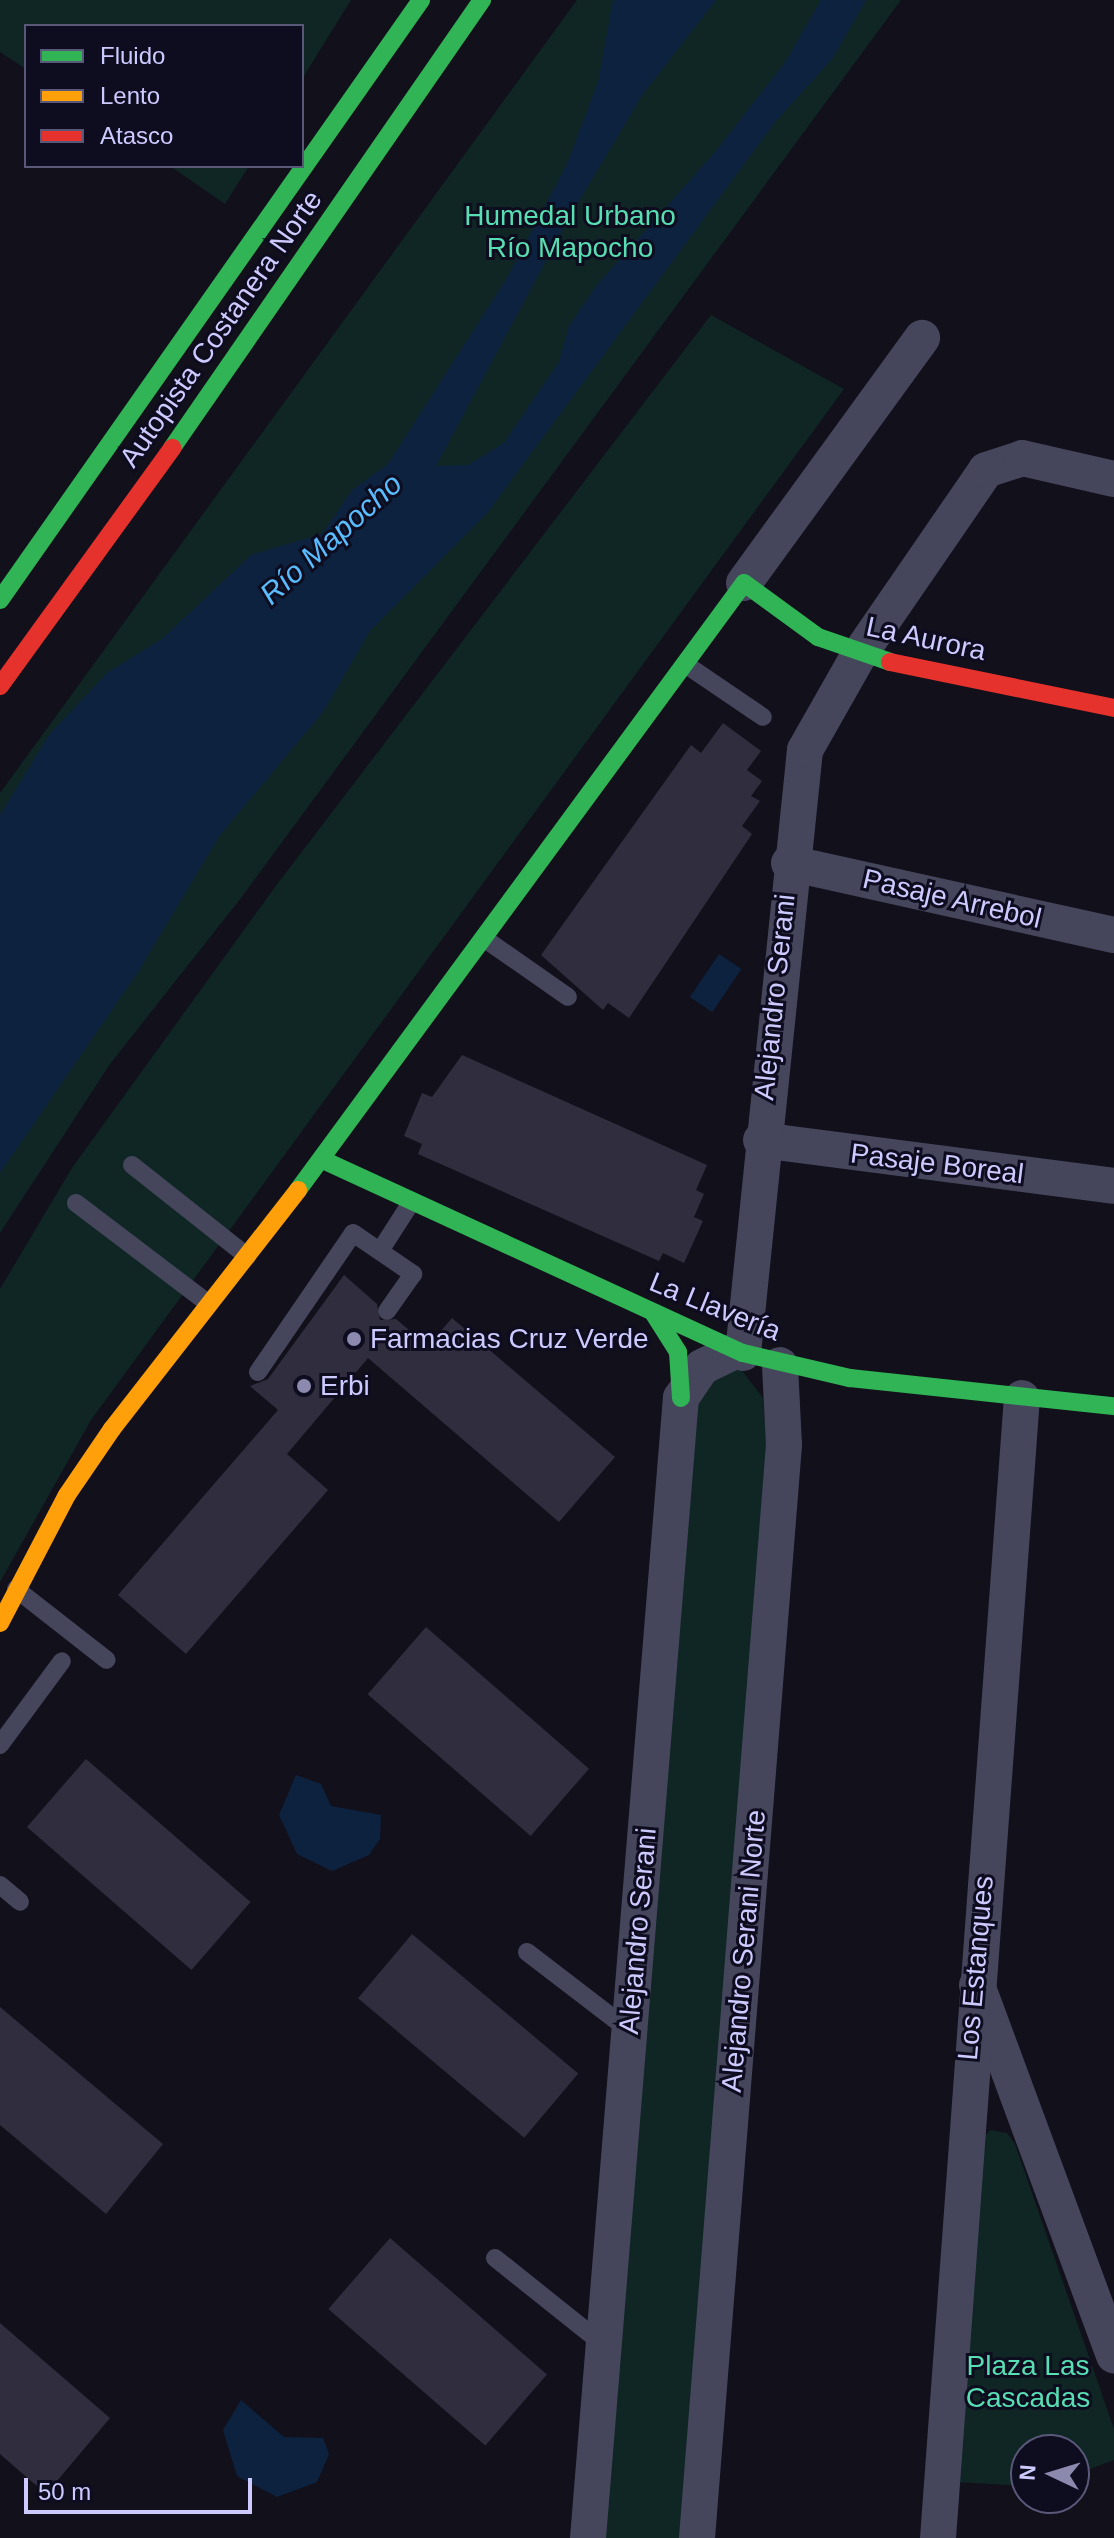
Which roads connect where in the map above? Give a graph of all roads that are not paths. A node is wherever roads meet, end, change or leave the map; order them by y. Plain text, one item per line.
1 (421, 0) edge
2 (482, 0) edge
3 (304, 167) edge
4 (303, 168) edge
5 (922, 338) dead end
6 (1114, 479) edge
7 (744, 583) junction
8 (0, 600) edge
9 (859, 655) junction
10 (685, 664) junction
11 (0, 686) edge
12 (1114, 708) edge
13 (763, 717) dead end
14 (789, 863) junction
15 (1114, 935) edge
16 (485, 939) junction
17 (568, 997) dead end
18 (761, 1140) junction
19 (323, 1160) junction
20 (132, 1165) dead end
21 (1114, 1186) edge
22 (412, 1201) junction
23 (76, 1203) dead end
24 (380, 1251) junction
25 (247, 1256) junction
26 (209, 1304) junction
27 (387, 1311) dead end
28 (654, 1314) junction
29 (739, 1352) junction
30 (780, 1365) junction
31 (258, 1372) dead end
32 (681, 1398) junction
33 (1022, 1398) junction
34 (1114, 1404) edge
35 (16, 1589) junction
36 (0, 1623) edge
37 (107, 1660) dead end
38 (62, 1661) dead end
39 (0, 1745) edge
40 (0, 1885) edge
41 (20, 1902) dead end
42 (527, 1952) dead end
43 (974, 1977) junction
44 (630, 2031) junction
45 (964, 2122) junction
46 (1031, 2125) junction
47 (495, 2258) dead end
48 (604, 2345) junction
49 (1114, 2355) edge
50 (588, 2538) edge
51 (697, 2538) edge
52 (938, 2538) edge

1 - 3 main road, Autopista Costanera Norte
2 - 11 main road, Autopista Costanera Norte
4 - 8 main road, Autopista Costanera Norte
5 - 7 street
6 - 9 street, Alejandro Serani
7 - 9 main road, La Aurora
7 - 10 main road
9 - 12 main road, La Aurora
9 - 14 street, Alejandro Serani
10 - 13 lane
10 - 16 main road
14 - 15 street, Pasaje Arrebol
14 - 18 street, Alejandro Serani
16 - 17 lane
16 - 19 main road
18 - 21 street, Pasaje Boreal
18 - 29 street, Alejandro Serani
19 - 22 main road, La Llavería
19 - 25 main road
20 - 25 lane
22 - 24 lane
22 - 28 main road, La Llavería
23 - 26 lane
24 - 27 lane
24 - 31 lane
25 - 26 main road
26 - 35 main road
28 - 29 main road, La Llavería
28 - 32 main road
29 - 30 main road, La Llavería
29 - 32 street
30 - 33 main road, La Llavería
30 - 51 street, Alejandro Serani Norte
32 - 44 street, Alejandro Serani
33 - 34 main road, La Llavería
33 - 43 street, Los Estanques
35 - 36 main road
35 - 37 lane
38 - 39 lane
40 - 41 lane
42 - 44 lane
43 - 45 street, Los Estanques
43 - 46 street
44 - 48 street, Alejandro Serani
45 - 46 street
45 - 52 street, Los Estanques
46 - 49 street
47 - 48 lane
48 - 50 street, Alejandro Serani

